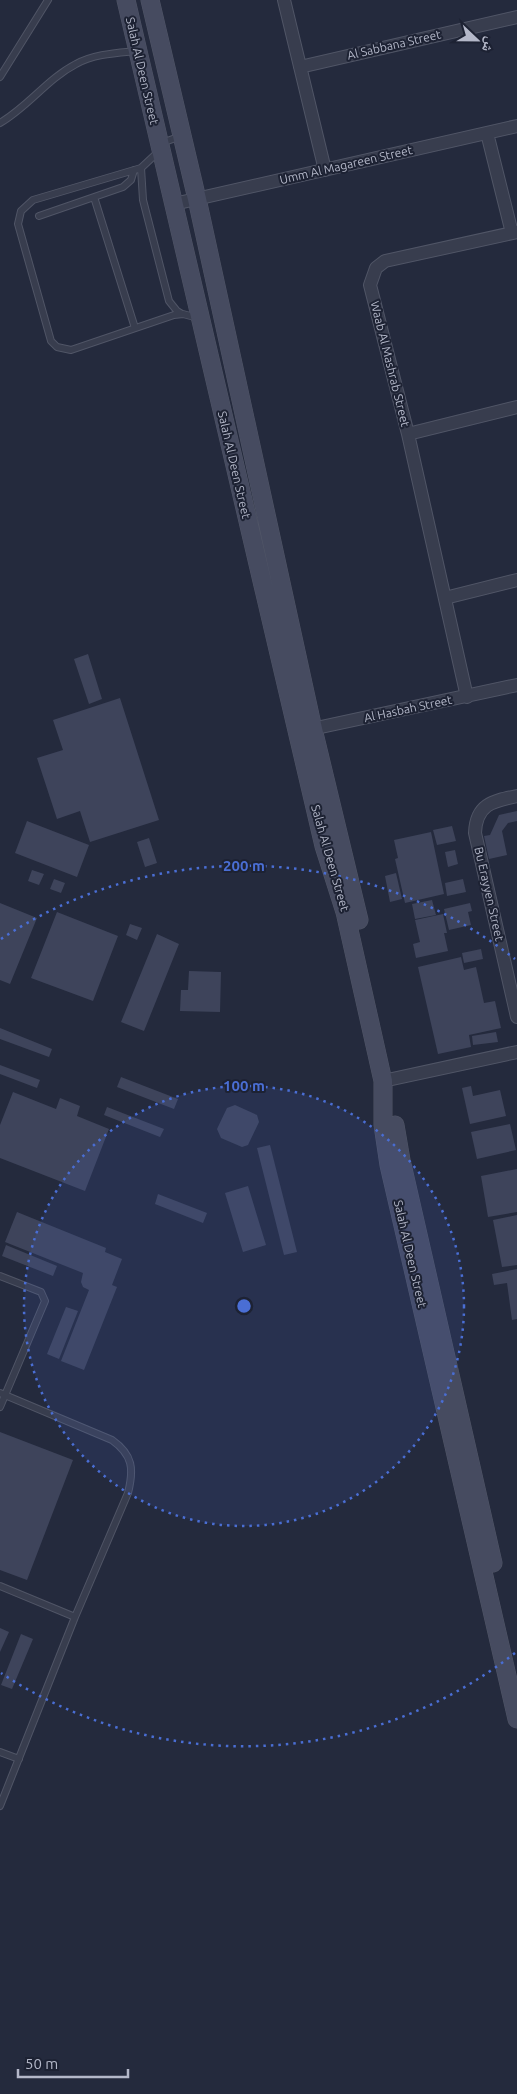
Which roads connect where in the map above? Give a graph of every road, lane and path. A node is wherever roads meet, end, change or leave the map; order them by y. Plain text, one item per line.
1 (48, 0) edge
2 (126, 0) edge
3 (150, 0) edge
4 (284, 0) edge
5 (517, 17) edge
6 (138, 51) junction
7 (300, 67) junction
8 (0, 77) edge
9 (0, 123) edge
10 (517, 126) edge
11 (487, 133) junction
12 (182, 136) junction
13 (159, 144) junction
14 (137, 169) junction
15 (325, 170) junction
16 (94, 197) junction
17 (197, 199) junction
18 (174, 204) junction
19 (39, 216) dead end
20 (515, 232) edge
21 (183, 314) junction
22 (222, 315) junction
23 (201, 320) junction
24 (135, 328) junction
25 (517, 408) edge
26 (408, 434) junction
27 (517, 580) edge
28 (445, 598) junction
29 (517, 685) edge
30 (467, 697) junction
31 (305, 731) junction
32 (517, 796) edge
33 (511, 963) edge
34 (517, 1017) edge
35 (517, 1052) edge
36 (388, 1081) junction
37 (0, 1276) edge
38 (2, 1394) edge
39 (0, 1407) edge
40 (0, 1586) edge
41 (75, 1617) junction
42 (517, 1668) edge
43 (517, 1719) edge
44 (0, 1752) edge
45 (19, 1759) junction
46 (0, 1806) edge

1 - 8 lane
2 - 6 street, Salah Al Deen Street
3 - 12 street, Salah Al Deen Street
4 - 7 street
5 - 7 street, Al Sabbana Street
6 - 9 lane
6 - 13 street, Salah Al Deen Street
7 - 15 street
10 - 11 street, Umm Al Magareen Street
11 - 15 street, Umm Al Magareen Street
11 - 20 street, Waab Al Mashrab Street
12 - 13 lane
12 - 17 street, Salah Al Deen Street
13 - 14 lane
13 - 18 street, Salah Al Deen Street
14 - 16 lane
14 - 21 lane
14 - 24 lane
15 - 17 street, Umm Al Magareen Street
16 - 19 lane
16 - 24 lane
17 - 18 street, Umm Al Magareen Street
17 - 22 street, Salah Al Deen Street
18 - 23 street, Salah Al Deen Street
20 - 26 street, Waab Al Mashrab Street
21 - 23 lane
21 - 24 lane
22 - 23 street
22 - 31 street, Salah Al Deen Street
23 - 31 street, Salah Al Deen Street
25 - 26 street
26 - 28 street, Waab Al Mashrab Street
27 - 28 street
28 - 30 street, Waab Al Mashrab Street
29 - 30 street, Al Hasbah Street
30 - 31 street, Al Hasbah Street
31 - 36 street, Salah Al Deen Street
32 - 33 street, Bu Erayyen Street
33 - 34 street, Bu Erayyen Street
35 - 36 street
36 - 42 street, Salah Al Deen Street
36 - 43 street, Salah Al Deen Street
37 - 38 lane
38 - 39 lane
38 - 41 lane
40 - 41 lane
41 - 45 lane
44 - 45 lane
45 - 46 lane

